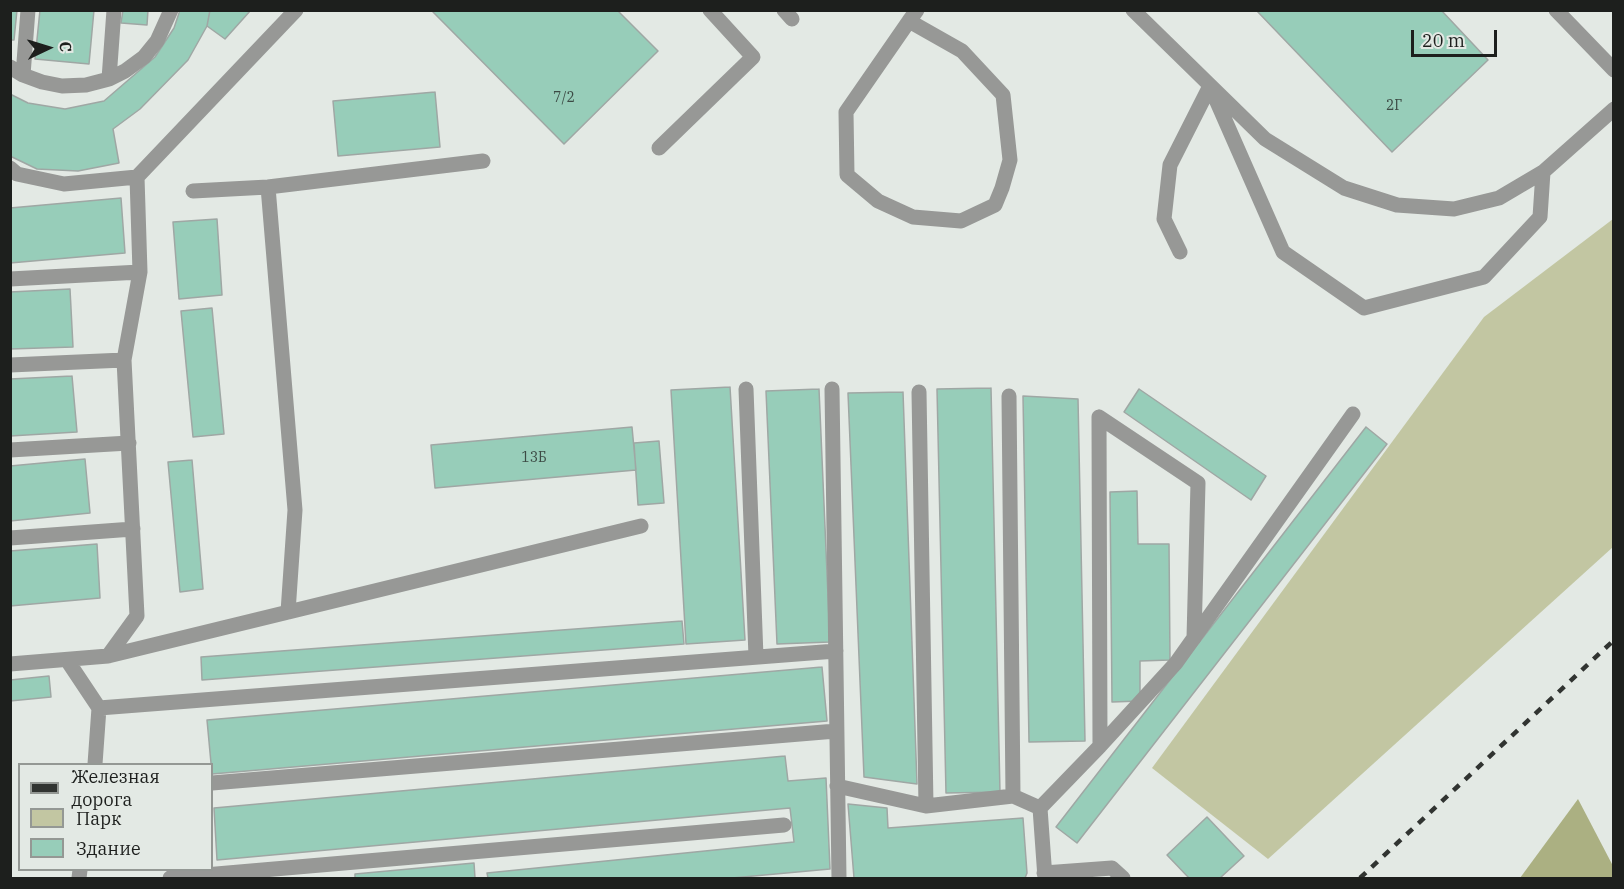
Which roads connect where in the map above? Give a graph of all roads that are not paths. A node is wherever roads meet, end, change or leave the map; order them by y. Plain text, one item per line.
1 (28, 10) edge
2 (114, 10) edge
3 (171, 10) edge
4 (296, 10) edge
5 (710, 10) edge
6 (1133, 10) edge
7 (1561, 12) edge
8 (913, 16) edge
9 (1614, 70) edge
10 (17, 71) edge
11 (109, 79) junction
12 (1210, 86) junction
13 (1614, 109) edge
14 (659, 148) dead end
15 (483, 161) dead end
16 (1544, 172) junction
17 (13, 174) edge
18 (137, 177) junction
19 (268, 187) junction
20 (193, 190) dead end
21 (1180, 252) dead end
22 (140, 272) junction
23 (10, 279) edge
24 (124, 360) junction
25 (10, 364) edge
26 (746, 389) dead end
27 (832, 389) dead end
28 (919, 392) dead end
29 (1009, 396) dead end
30 (1353, 414) dead end
31 (129, 443) junction
32 (10, 450) edge
33 (641, 526) dead end
34 (133, 529) junction
35 (10, 538) edge
36 (288, 612) junction
37 (1194, 638) junction
38 (836, 651) junction
39 (108, 656) junction
40 (756, 657) junction
41 (67, 660) junction
42 (10, 664) edge
43 (99, 708) junction
44 (836, 731) junction
45 (1100, 746) junction
46 (95, 763) edge
47 (213, 783) edge
48 (837, 786) junction
49 (1013, 796) junction
50 (926, 806) junction
51 (1040, 808) junction
52 (783, 825) dead end
53 (1045, 876) edge
54 (170, 879) edge
55 (839, 879) edge
56 (1123, 879) edge

1 - 10 lane
2 - 11 lane
3 - 11 lane
4 - 18 lane
5 - 14 lane
6 - 12 lane
7 - 9 lane
8 - 8 lane
10 - 11 lane
12 - 16 lane
12 - 16 lane
12 - 21 lane
13 - 16 lane
15 - 19 lane
17 - 18 lane
18 - 22 lane
19 - 20 lane
19 - 36 lane
22 - 23 lane
22 - 24 lane
24 - 25 lane
24 - 31 lane
26 - 40 lane
27 - 38 lane
28 - 50 lane
29 - 49 lane
30 - 37 lane
31 - 32 lane
31 - 34 lane
33 - 36 lane
34 - 35 lane
34 - 39 lane
36 - 39 lane
37 - 45 lane
37 - 45 lane
38 - 40 lane
38 - 44 lane
39 - 41 lane
40 - 43 lane
41 - 42 lane
41 - 43 lane
43 - 46 lane
44 - 47 lane
44 - 48 lane
45 - 51 lane
48 - 50 lane
48 - 55 lane
49 - 50 lane
49 - 51 lane
51 - 53 lane
52 - 54 lane
53 - 56 lane

